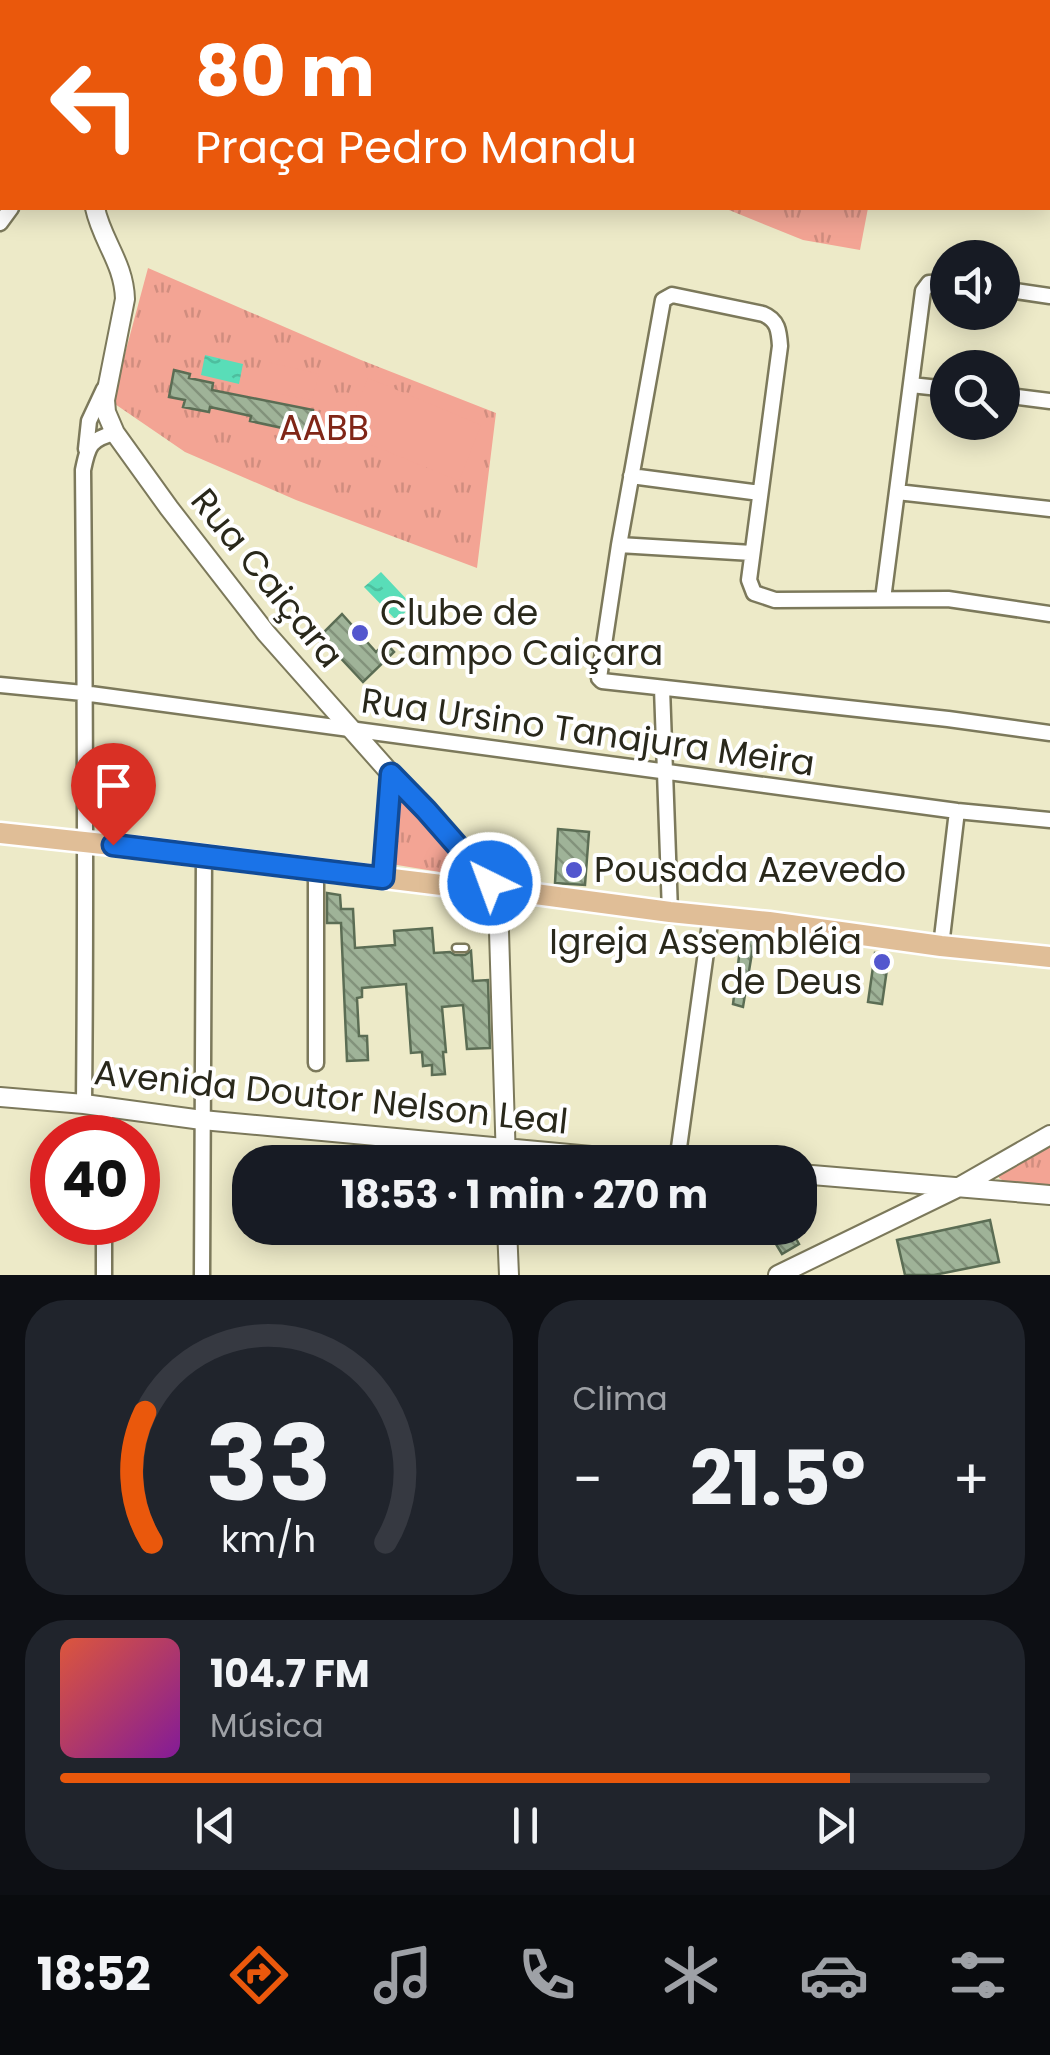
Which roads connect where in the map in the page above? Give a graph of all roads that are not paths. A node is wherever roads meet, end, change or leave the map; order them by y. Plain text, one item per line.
1 (96, 210) edge
2 (930, 283) edge
3 (1020, 292) edge
4 (1050, 296) edge
5 (106, 384) junction
6 (911, 384) junction
7 (930, 387) edge
8 (1020, 397) edge
9 (1050, 401) edge
10 (115, 433) junction
11 (86, 454) junction
12 (631, 476) junction
13 (897, 492) junction
14 (760, 493) junction
15 (1050, 509) edge
16 (619, 544) junction
17 (752, 553) junction
18 (883, 599) junction
19 (1050, 614) edge
20 (0, 685) edge
21 (662, 688) junction
22 (83, 693) junction
23 (354, 730) junction
24 (1050, 733) edge
25 (666, 772) junction
26 (391, 774) junction
27 (957, 811) junction
28 (1050, 820) edge
29 (0, 833) edge
30 (86, 842) junction
31 (204, 856) junction
32 (316, 870) junction
33 (383, 878) junction
34 (498, 889) junction
35 (670, 912) junction
36 (710, 916) junction
37 (941, 946) junction
38 (1050, 957) edge
39 (316, 1063) dead end
40 (0, 1097) edge
41 (84, 1104) junction
42 (106, 1107) junction
43 (106, 1115) edge
44 (202, 1120) junction
45 (1050, 1135) edge
46 (419, 1145) edge
47 (506, 1145) edge
48 (679, 1145) edge
49 (817, 1175) edge
50 (959, 1187) junction
51 (1050, 1195) edge
52 (104, 1245) edge
53 (508, 1245) edge
54 (104, 1275) edge
55 (202, 1275) edge
56 (509, 1275) edge
57 (778, 1275) edge

1 - 5 street
2 - 6 street
3 - 4 street
5 - 10 street
5 - 11 street
6 - 7 street
6 - 13 street
8 - 9 street
10 - 11 street
10 - 23 street, Rua Caiçara
11 - 22 street
12 - 14 street
12 - 14 street
12 - 16 street
13 - 15 street
13 - 18 street
14 - 17 street
16 - 17 street
16 - 21 street
17 - 18 street
18 - 19 street
20 - 22 street, Rua Ursino Tanajura Meira
21 - 24 street
21 - 25 street
22 - 23 street, Rua Ursino Tanajura Meira
22 - 30 street
23 - 25 street, Rua Ursino Tanajura Meira
23 - 26 street, Rua Caiçara
25 - 27 street, Rua Ursino Tanajura Meira
25 - 35 street
26 - 33 street
26 - 34 street, Rua Caiçara
27 - 28 street, Rua Ursino Tanajura Meira
27 - 37 street
29 - 30 main road
30 - 31 main road
30 - 41 street
31 - 32 main road
31 - 44 street
32 - 33 main road
32 - 39 street
33 - 34 main road
34 - 35 main road
34 - 47 street
35 - 36 main road
36 - 37 main road
36 - 48 street
37 - 38 main road
40 - 41 street, Avenida Doutor Nelson Leal
41 - 42 street, Avenida Doutor Nelson Leal
42 - 43 street
42 - 44 street, Avenida Doutor Nelson Leal
44 - 46 street, Avenida Doutor Nelson Leal
44 - 55 street
45 - 50 street
49 - 50 street
50 - 51 street
50 - 57 street
52 - 54 street
53 - 56 street

